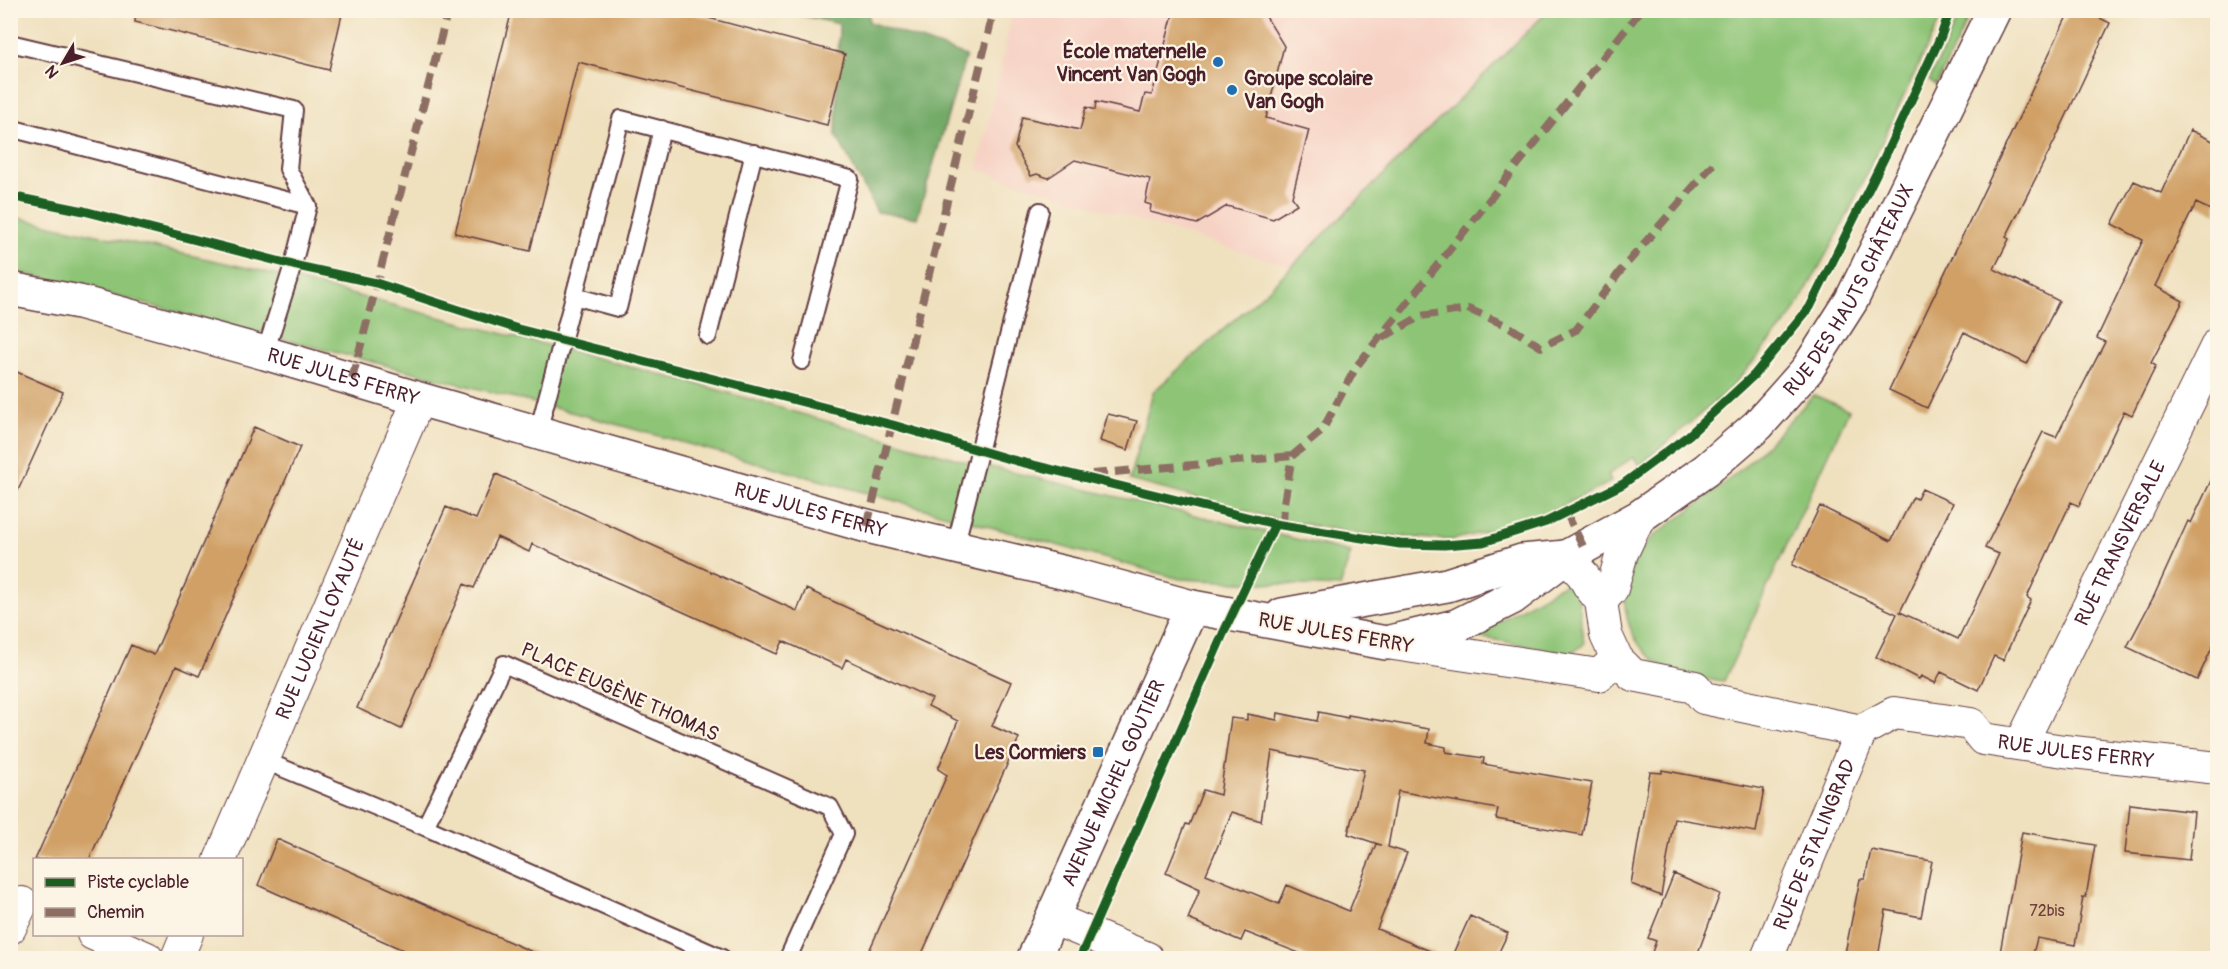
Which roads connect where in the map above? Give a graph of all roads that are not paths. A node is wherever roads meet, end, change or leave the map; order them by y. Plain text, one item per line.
1 (1994, 10) edge
2 (10, 42) edge
3 (10, 128) edge
4 (662, 129) junction
5 (754, 153) junction
6 (308, 206) junction
7 (1041, 211) dead end
8 (10, 289) edge
9 (574, 296) junction
10 (708, 336) dead end
11 (2217, 343) edge
12 (265, 353) junction
13 (801, 362) dead end
14 (419, 399) junction
15 (538, 432) junction
16 (1639, 517) junction
17 (955, 547) junction
18 (1566, 557) junction
19 (1601, 601) junction
20 (1192, 607) junction
21 (1256, 619) junction
22 (1386, 643) junction
23 (1625, 667) junction
24 (1861, 731) junction
25 (2021, 744) junction
26 (263, 760) junction
27 (2217, 768) edge
28 (425, 827) junction
29 (221, 858) edge
30 (1052, 918) junction
31 (98, 936) edge
32 (186, 936) edge
33 (147, 958) edge
34 (177, 958) edge
35 (722, 958) edge
36 (788, 958) edge
37 (1034, 958) edge
38 (1147, 958) edge
39 (1767, 958) edge

1 - 16 street, RUE DES HAUTS CHÂTEAUX
2 - 6 lane
3 - 6 lane
4 - 5 lane
4 - 9 lane
4 - 9 lane
5 - 10 lane
5 - 13 lane
6 - 12 lane
7 - 17 lane
8 - 12 street, RUE JULES FERRY
9 - 15 lane
11 - 25 street, RUE TRANSVERSALE
12 - 14 street, RUE JULES FERRY
14 - 15 street, RUE JULES FERRY
14 - 26 street, RUE LUCIEN LOYAUTÉ
15 - 17 street, RUE JULES FERRY
16 - 18 street, RUE DES HAUTS CHÂTEAUX
16 - 19 street, RUE DES HAUTS CHÂTEAUX
17 - 20 street, RUE JULES FERRY
18 - 19 street
18 - 21 street, RUE DES HAUTS CHÂTEAUX
18 - 22 street, RUE DES HAUTS CHÂTEAUX
19 - 23 street
20 - 21 street, RUE JULES FERRY
20 - 30 street, AVENUE MICHEL GOUTIER
21 - 22 street, RUE JULES FERRY
22 - 23 street, RUE JULES FERRY
23 - 24 street
24 - 25 street, RUE JULES FERRY
24 - 39 street, RUE DE STALINGRAD
25 - 27 street, RUE JULES FERRY
26 - 28 lane
26 - 29 street, RUE LUCIEN LOYAUTÉ
28 - 35 lane
28 - 36 lane, PLACE EUGÈNE THOMAS
30 - 37 street, AVENUE MICHEL GOUTIER
30 - 38 street
31 - 33 street
32 - 34 street

